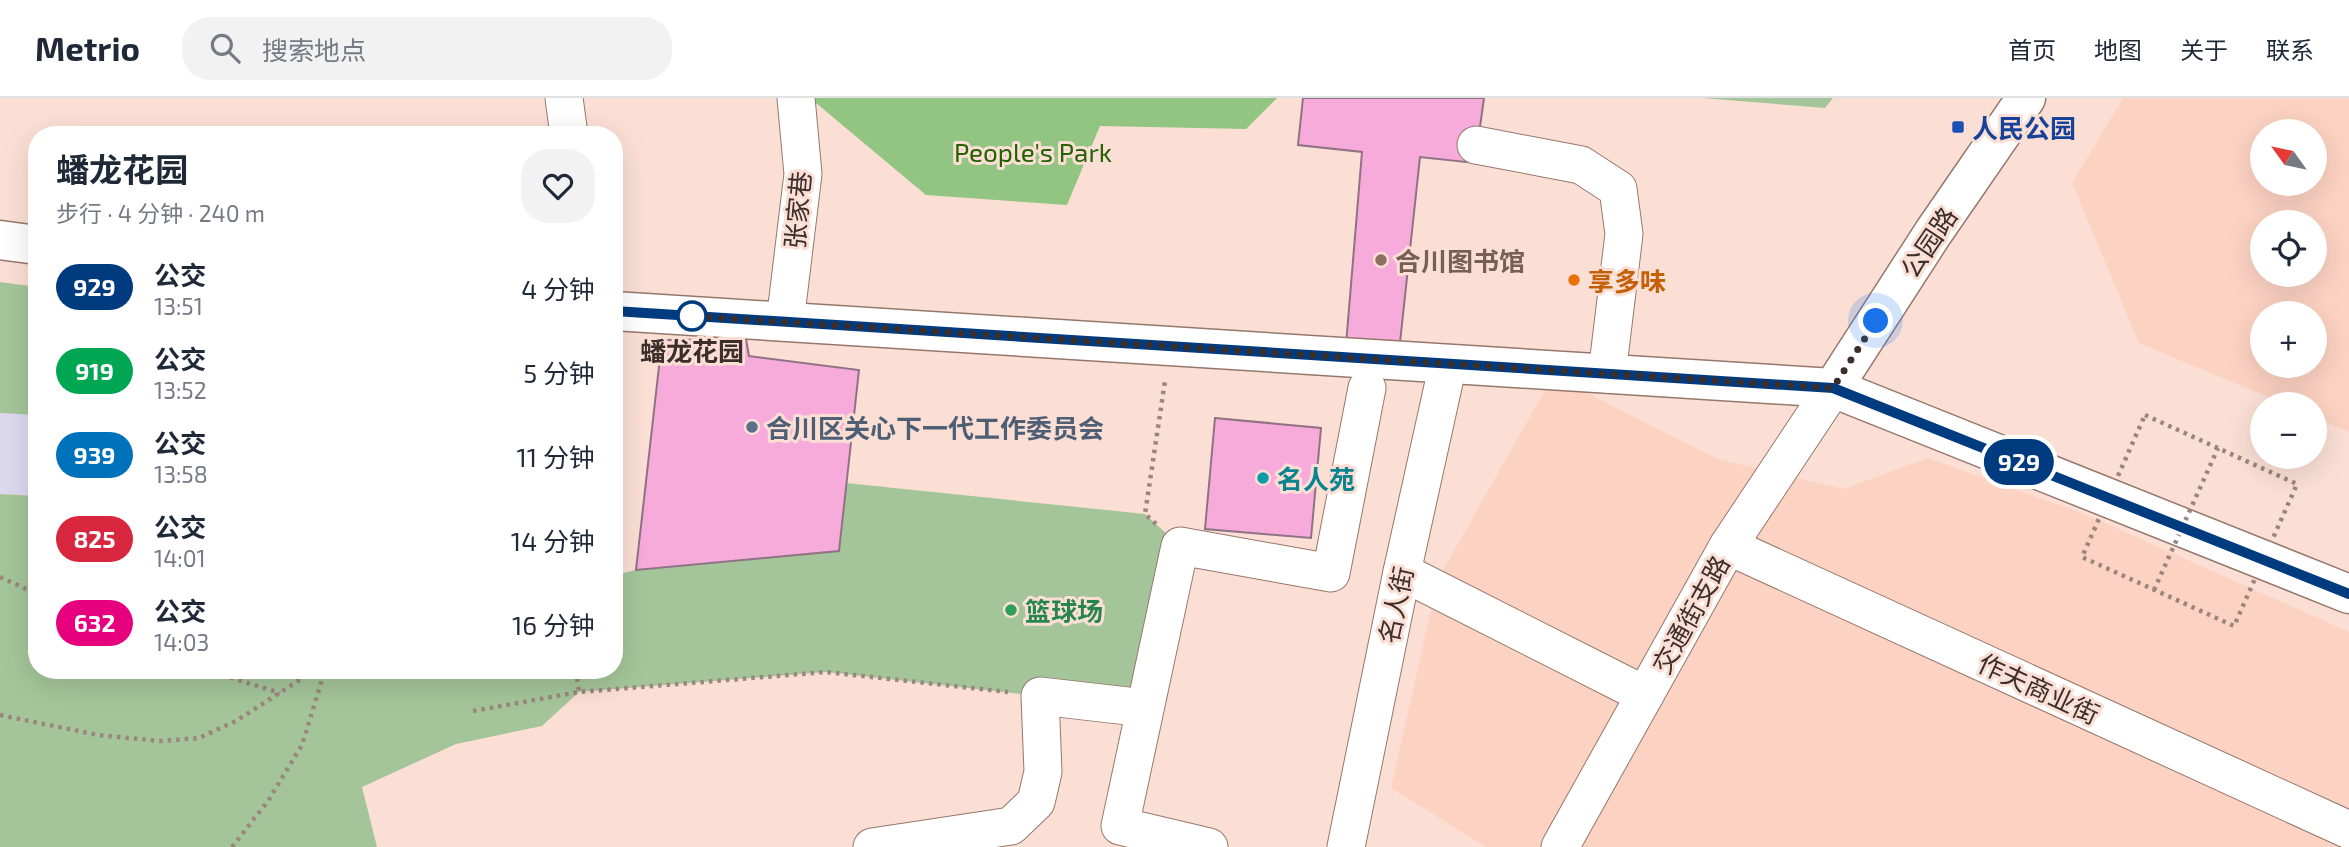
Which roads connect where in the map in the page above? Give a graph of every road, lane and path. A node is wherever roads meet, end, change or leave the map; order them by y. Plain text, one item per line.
1 (564, 98) edge
2 (796, 98) edge
3 (2026, 98) edge
4 (568, 126) edge
5 (1476, 145) dead end
6 (0, 240) edge
7 (28, 243) edge
8 (623, 312) edge
9 (785, 322) junction
10 (1170, 346) junction
11 (1448, 364) junction
12 (1607, 374) junction
13 (1367, 388) dead end
14 (1833, 388) junction
15 (2145, 415) dead end
16 (2218, 448) junction
17 (2297, 484) dead end
18 (1180, 546) junction
19 (1728, 546) junction
20 (2082, 557) dead end
21 (1402, 572) junction
22 (0, 577) edge
23 (28, 590) edge
24 (2154, 590) junction
25 (2349, 594) edge
26 (2234, 626) dead end
27 (235, 679) edge
28 (301, 679) edge
29 (322, 679) edge
30 (577, 679) edge
31 (579, 692) junction
32 (280, 693) junction
33 (1645, 695) junction
34 (1040, 696) junction
35 (1145, 708) junction
36 (473, 710) dead end
37 (0, 715) edge
38 (2349, 830) edge
39 (232, 847) edge
40 (872, 847) edge
41 (1209, 847) edge
42 (1346, 847) edge
43 (1560, 847) edge

1 - 4 street
2 - 9 street, 张家巷
3 - 14 main road, 公园路
5 - 12 street
6 - 7 main road
8 - 9 main road
9 - 10 main road
10 - 11 main road
10 - 18 path
11 - 12 main road
11 - 21 street, 名人街
12 - 14 main road
13 - 18 street
14 - 19 street, 交通街支路
14 - 25 main road
15 - 16 path
16 - 17 path
16 - 24 path, bridge
18 - 35 street
19 - 33 street, 交通街支路
19 - 38 street, 作夫商业街
20 - 24 path
21 - 33 street
21 - 42 street, 名人街
22 - 23 path
24 - 26 path
27 - 32 path
28 - 32 path
29 - 39 path
30 - 31 path
31 - 34 path
31 - 36 path
32 - 37 path
33 - 43 street, 交通街支路
34 - 35 street
34 - 40 street
35 - 41 street

